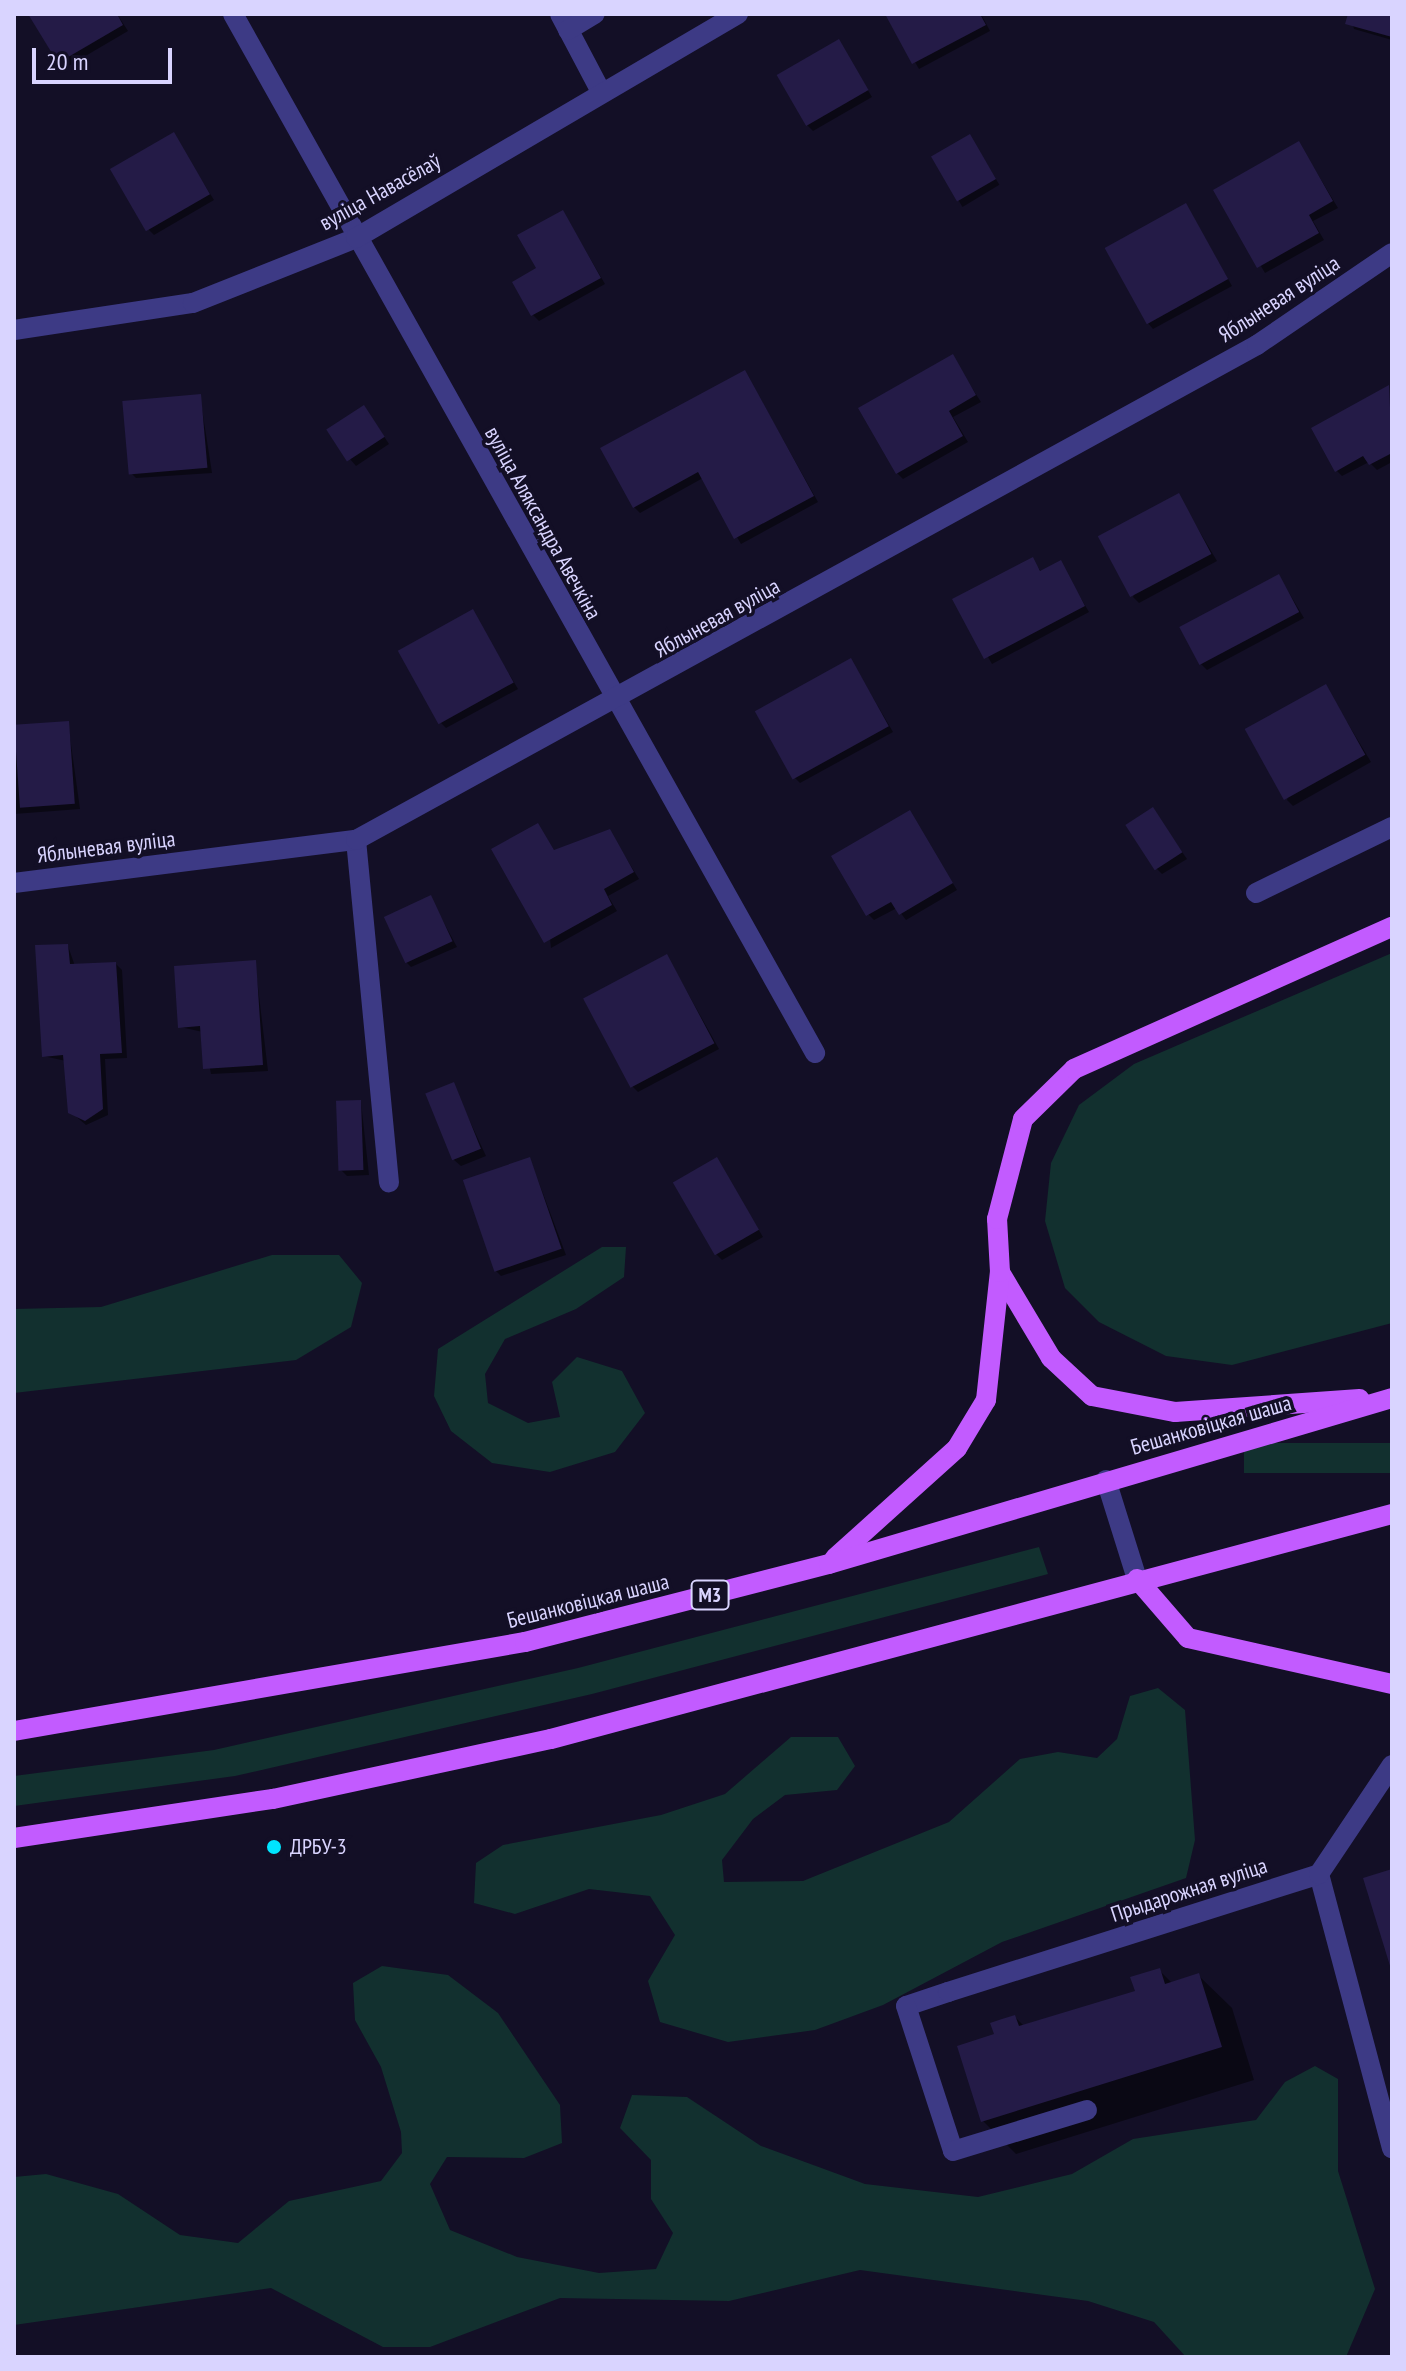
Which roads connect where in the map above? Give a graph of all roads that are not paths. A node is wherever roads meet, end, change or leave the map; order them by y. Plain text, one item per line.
1 (233, 14) edge
2 (595, 14) edge
3 (738, 14) edge
4 (564, 22) edge
5 (600, 90) junction
6 (356, 238) junction
7 (1392, 253) edge
8 (14, 330) edge
9 (616, 701) junction
10 (1392, 827) edge
11 (356, 840) junction
12 (14, 883) edge
13 (1256, 893) dead end
14 (1392, 927) edge
15 (815, 1053) dead end
16 (389, 1182) dead end
17 (1000, 1272) junction
18 (1392, 1397) edge
19 (1106, 1480) junction
20 (1392, 1514) edge
21 (829, 1564) junction
22 (1137, 1579) junction
23 (1392, 1684) edge
24 (14, 1731) edge
25 (1392, 1765) edge
26 (14, 1838) edge
27 (1319, 1874) junction
28 (1087, 2110) dead end
29 (1392, 2148) edge

1 - 6 street, вуліца Аляксандра Авечкіна
2 - 4 street
3 - 5 street, вуліца Навасёлаў
4 - 5 street
5 - 6 street, вуліца Навасёлаў
6 - 8 street, вуліца Навасёлаў
6 - 9 street, вуліца Аляксандра Авечкіна
7 - 9 street, Яблыневая вуліца
9 - 11 street, Яблыневая вуліца
9 - 15 street, вуліца Аляксандра Авечкіна
10 - 13 street
11 - 12 street, Яблыневая вуліца
11 - 16 street
14 - 17 main road
17 - 18 main road
17 - 21 main road
18 - 19 main road, Бешанковіцкая шаша / М3
19 - 21 main road, Бешанковіцкая шаша / М3
19 - 22 street
20 - 22 main road
21 - 24 main road, Бешанковіцкая шаша / М3
22 - 23 main road
22 - 26 main road
25 - 27 street
27 - 28 street, Прыдарожная вуліца
27 - 29 street

